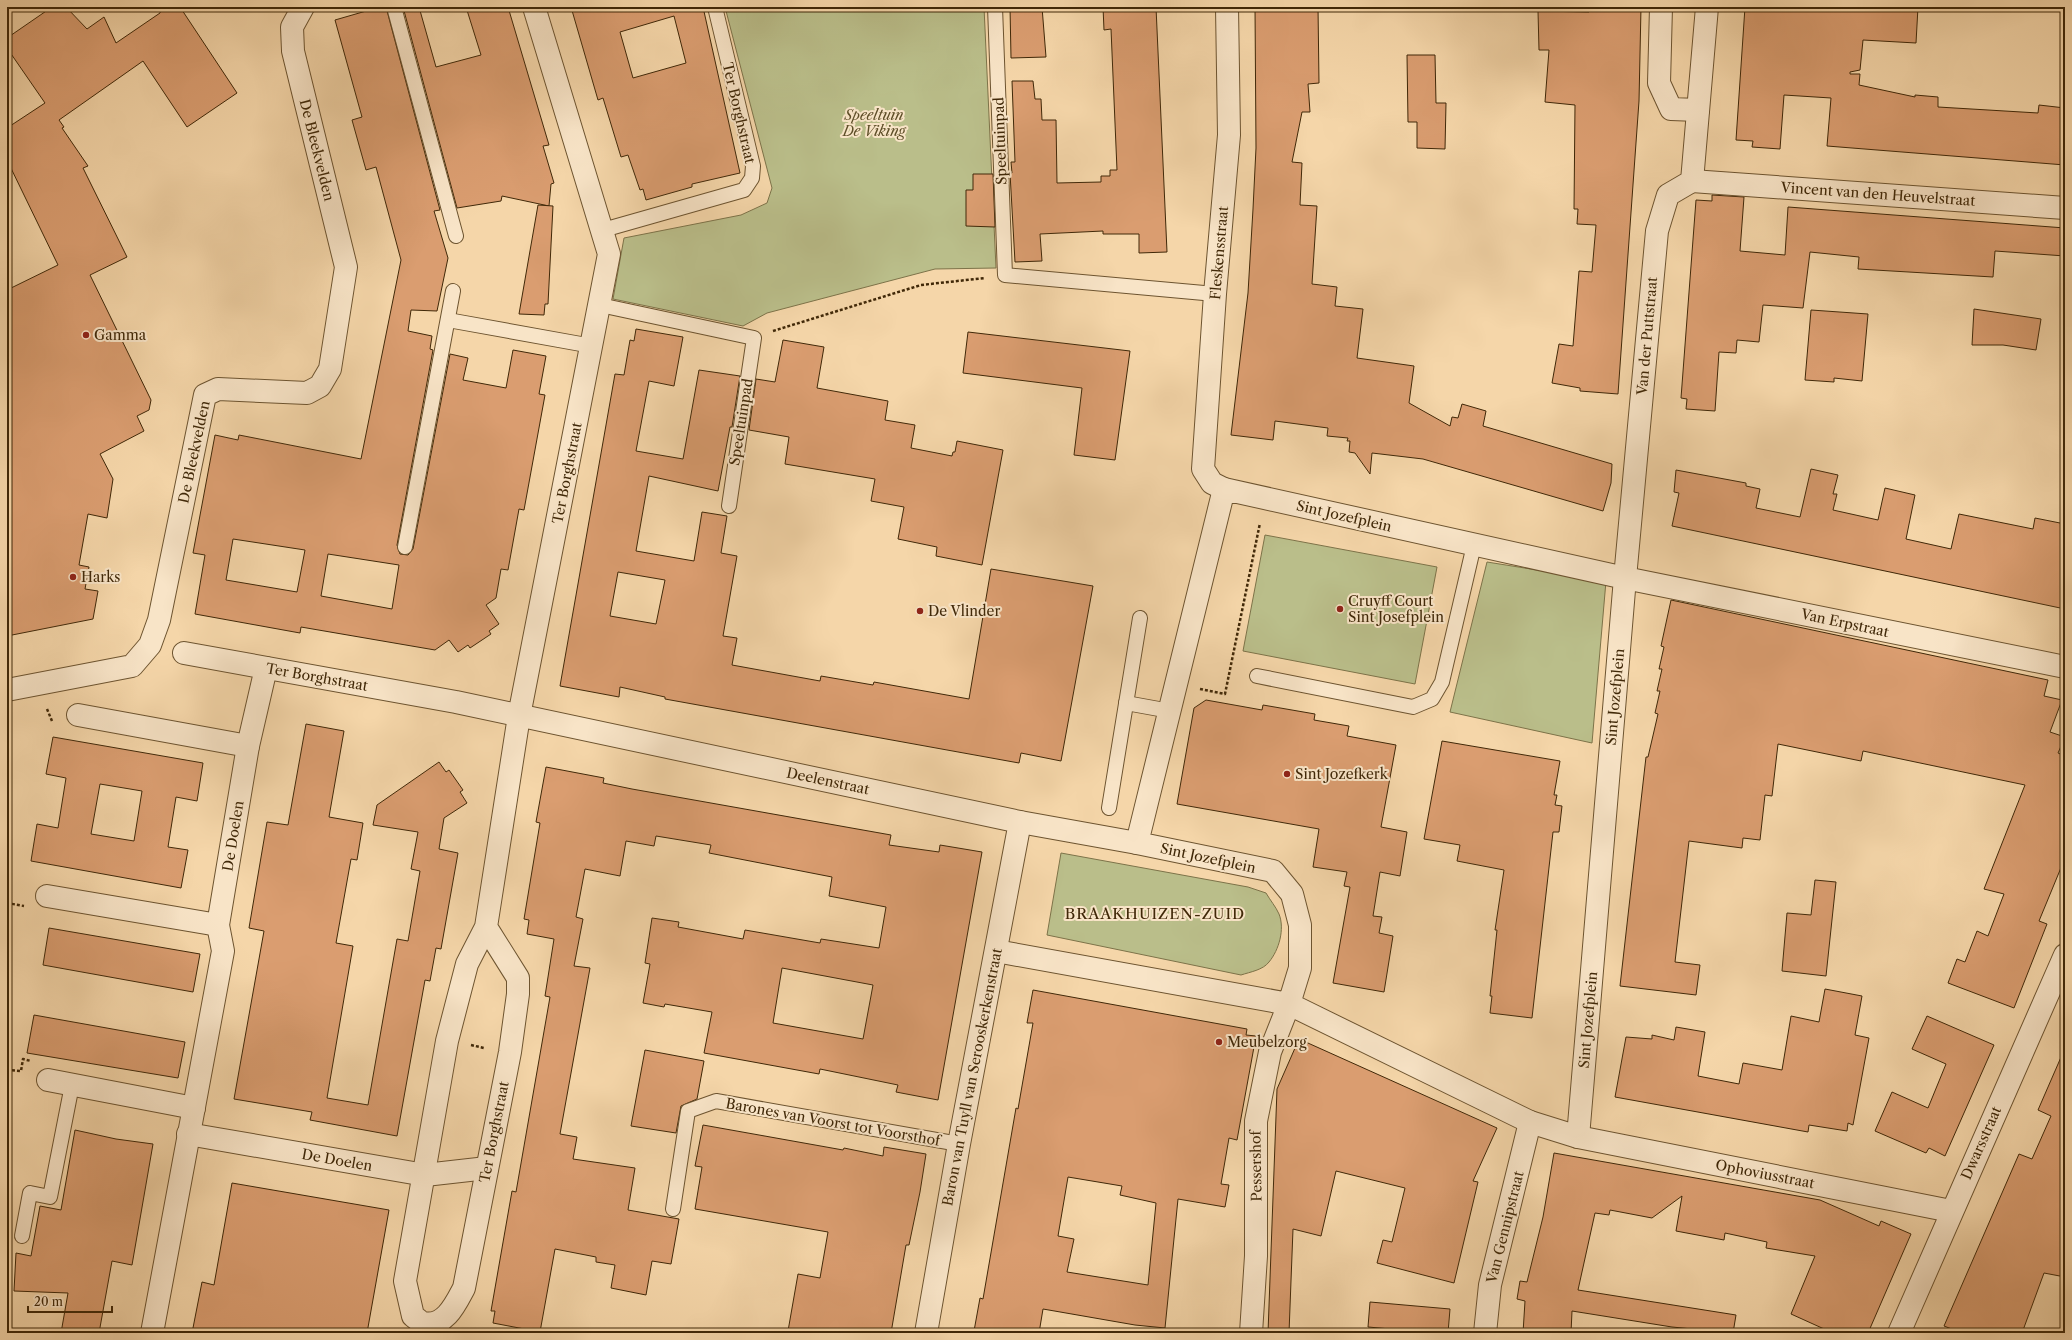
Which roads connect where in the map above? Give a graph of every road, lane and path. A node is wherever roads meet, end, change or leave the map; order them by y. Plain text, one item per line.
1 (303, 7) edge
2 (394, 7) edge
3 (534, 7) edge
4 (714, 7) edge
5 (995, 7) edge
6 (1227, 7) edge
7 (1661, 7) edge
8 (1707, 7) edge
9 (1698, 110) junction
10 (1692, 180) junction
11 (2065, 208) edge
12 (603, 230) junction
13 (456, 236) dead end
14 (1005, 275) junction
15 (453, 291) dead end
16 (1215, 294) junction
17 (600, 305) junction
18 (448, 320) junction
19 (754, 338) junction
20 (592, 346) junction
21 (1224, 489) junction
22 (1265, 497) junction
23 (729, 506) dead end
24 (1474, 546) junction
25 (405, 547) dead end
26 (1625, 578) junction
27 (1140, 618) dead end
28 (184, 653) dead end
29 (2065, 667) edge
30 (266, 668) junction
31 (1257, 676) dead end
32 (1176, 684) junction
33 (7, 690) edge
34 (1126, 703) junction
35 (1170, 711) junction
36 (78, 715) dead end
37 (519, 716) junction
38 (248, 746) junction
39 (1110, 808) dead end
40 (1020, 822) junction
41 (1137, 843) junction
42 (47, 896) dead end
43 (218, 925) junction
44 (486, 927) junction
45 (996, 951) junction
46 (2065, 954) edge
47 (1289, 1004) junction
48 (447, 1041) junction
49 (510, 1052) junction
50 (48, 1080) dead end
51 (72, 1084) junction
52 (194, 1108) junction
53 (1530, 1122) junction
54 (188, 1134) junction
55 (1578, 1137) junction
56 (959, 1144) junction
57 (487, 1168) junction
58 (425, 1175) junction
59 (673, 1209) dead end
60 (1951, 1211) junction
61 (22, 1236) dead end
62 (422, 1328) edge
63 (152, 1333) edge
64 (926, 1333) edge
65 (1251, 1333) edge
66 (1485, 1333) edge
67 (1899, 1333) edge

1 - 33 street, De Bleekvelden
2 - 13 lane
3 - 12 street, Ter Borghstraat
4 - 12 lane, Ter Borghstraat
5 - 14 lane, Speeltuinpad
6 - 16 street, Fleskensstraat
7 - 9 street
8 - 9 street
9 - 10 street
10 - 11 street, Vincent van den Heuvelstraat
10 - 26 street, Van der Puttstraat
12 - 17 street, Ter Borghstraat
14 - 16 lane
14 - 19 path
15 - 18 lane
16 - 21 street, Fleskensstraat
17 - 19 lane
17 - 20 street, Ter Borghstraat
18 - 20 lane
18 - 25 lane
19 - 23 lane, Speeltuinpad
20 - 37 street, Ter Borghstraat
21 - 22 street, Sint Jozefplein
21 - 32 street
22 - 24 street, Sint Jozefplein
22 - 32 path
24 - 26 street, Sint Jozefplein
24 - 31 lane
26 - 29 street, Van Erpstraat
26 - 55 street, Sint Jozefplein
27 - 34 lane
28 - 30 street, Ter Borghstraat
30 - 37 street, Ter Borghstraat
30 - 38 street, De Doelen
32 - 35 street
34 - 35 lane
34 - 39 lane
35 - 41 street
36 - 38 street
37 - 40 street, Deelenstraat
37 - 44 street, Ter Borghstraat
38 - 43 street, De Doelen
40 - 41 street, Deelenstraat
40 - 45 street, Baron van Tuyll van Serooskerkenstraat
41 - 47 street, Sint Jozefplein
42 - 43 street
43 - 52 street, De Doelen
44 - 48 street, Ter Borghstraat
44 - 49 street, Ter Borghstraat
45 - 47 street
45 - 56 street, Baron van Tuyll van Serooskerkenstraat
46 - 60 street, Dwarsstraat
47 - 53 street
47 - 65 street, Pessershof
48 - 49 path
48 - 58 street, Ter Borghstraat
49 - 57 street, Ter Borghstraat
50 - 51 street
51 - 52 street
51 - 61 lane
52 - 54 street, De Doelen
53 - 55 street
53 - 66 street, Van Gennipstraat
54 - 58 street, De Doelen
54 - 63 street, De Doelen
55 - 60 street, Ophoviusstraat
56 - 59 lane, Barones van Voorst tot Voorsthof
56 - 64 street, Baron van Tuyll van Serooskerkenstraat
57 - 58 street, De Doelen
57 - 62 street, Ter Borghstraat
58 - 62 street, Ter Borghstraat
60 - 67 street, Dwarsstraat

